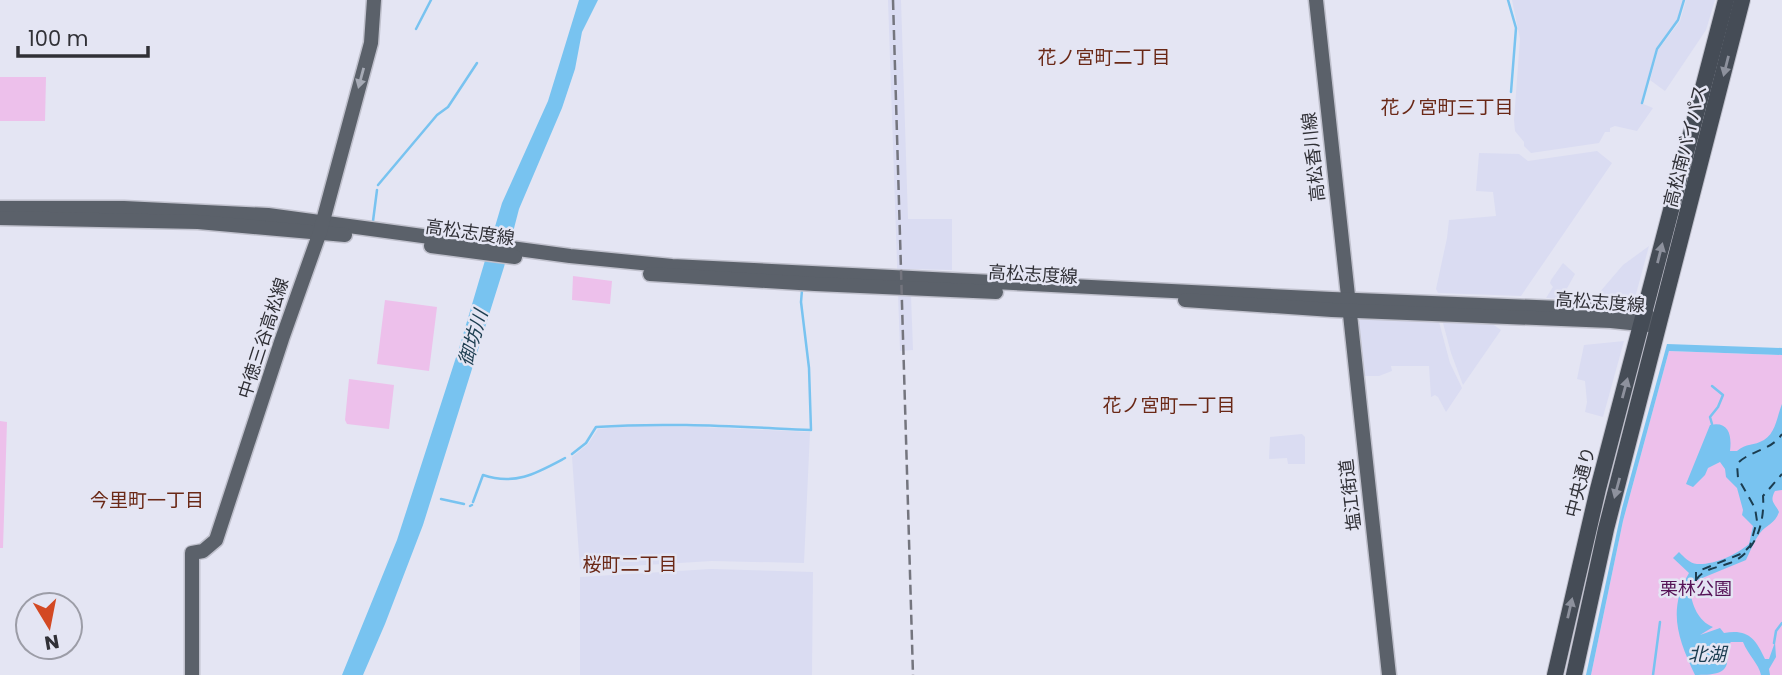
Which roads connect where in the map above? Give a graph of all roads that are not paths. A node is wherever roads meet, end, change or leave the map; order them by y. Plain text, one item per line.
1 (1316, 0) edge
2 (1732, 0) edge
3 (1742, 0) edge
4 (374, 5) edge
5 (1724, 7) edge
6 (0, 208) edge
7 (0, 218) edge
8 (321, 227) junction
9 (1665, 302) joint
10 (1348, 305) junction
11 (1648, 316) junction
12 (192, 675) edge
13 (1389, 675) edge
14 (1555, 675) edge
15 (1574, 675) edge

1 - 10 main road, 高松香川線
2 - 5 main road
3 -> 9 highway, 高松南バイパス
4 -> 8 main road, 中徳三谷高松線
11 -> 5 highway, 高松南バイパス
6 - 8 main road, 高松志度線
7 - 8 main road, 高松志度線
8 - 10 main road, 高松志度線
8 - 12 main road, 中徳三谷高松線
9 - 11 highway, 中央通り
10 - 11 main road, 高松志度線
10 - 13 main road, 塩江街道
14 -> 11 highway, 中央通り
11 -> 15 highway, 中央通り

